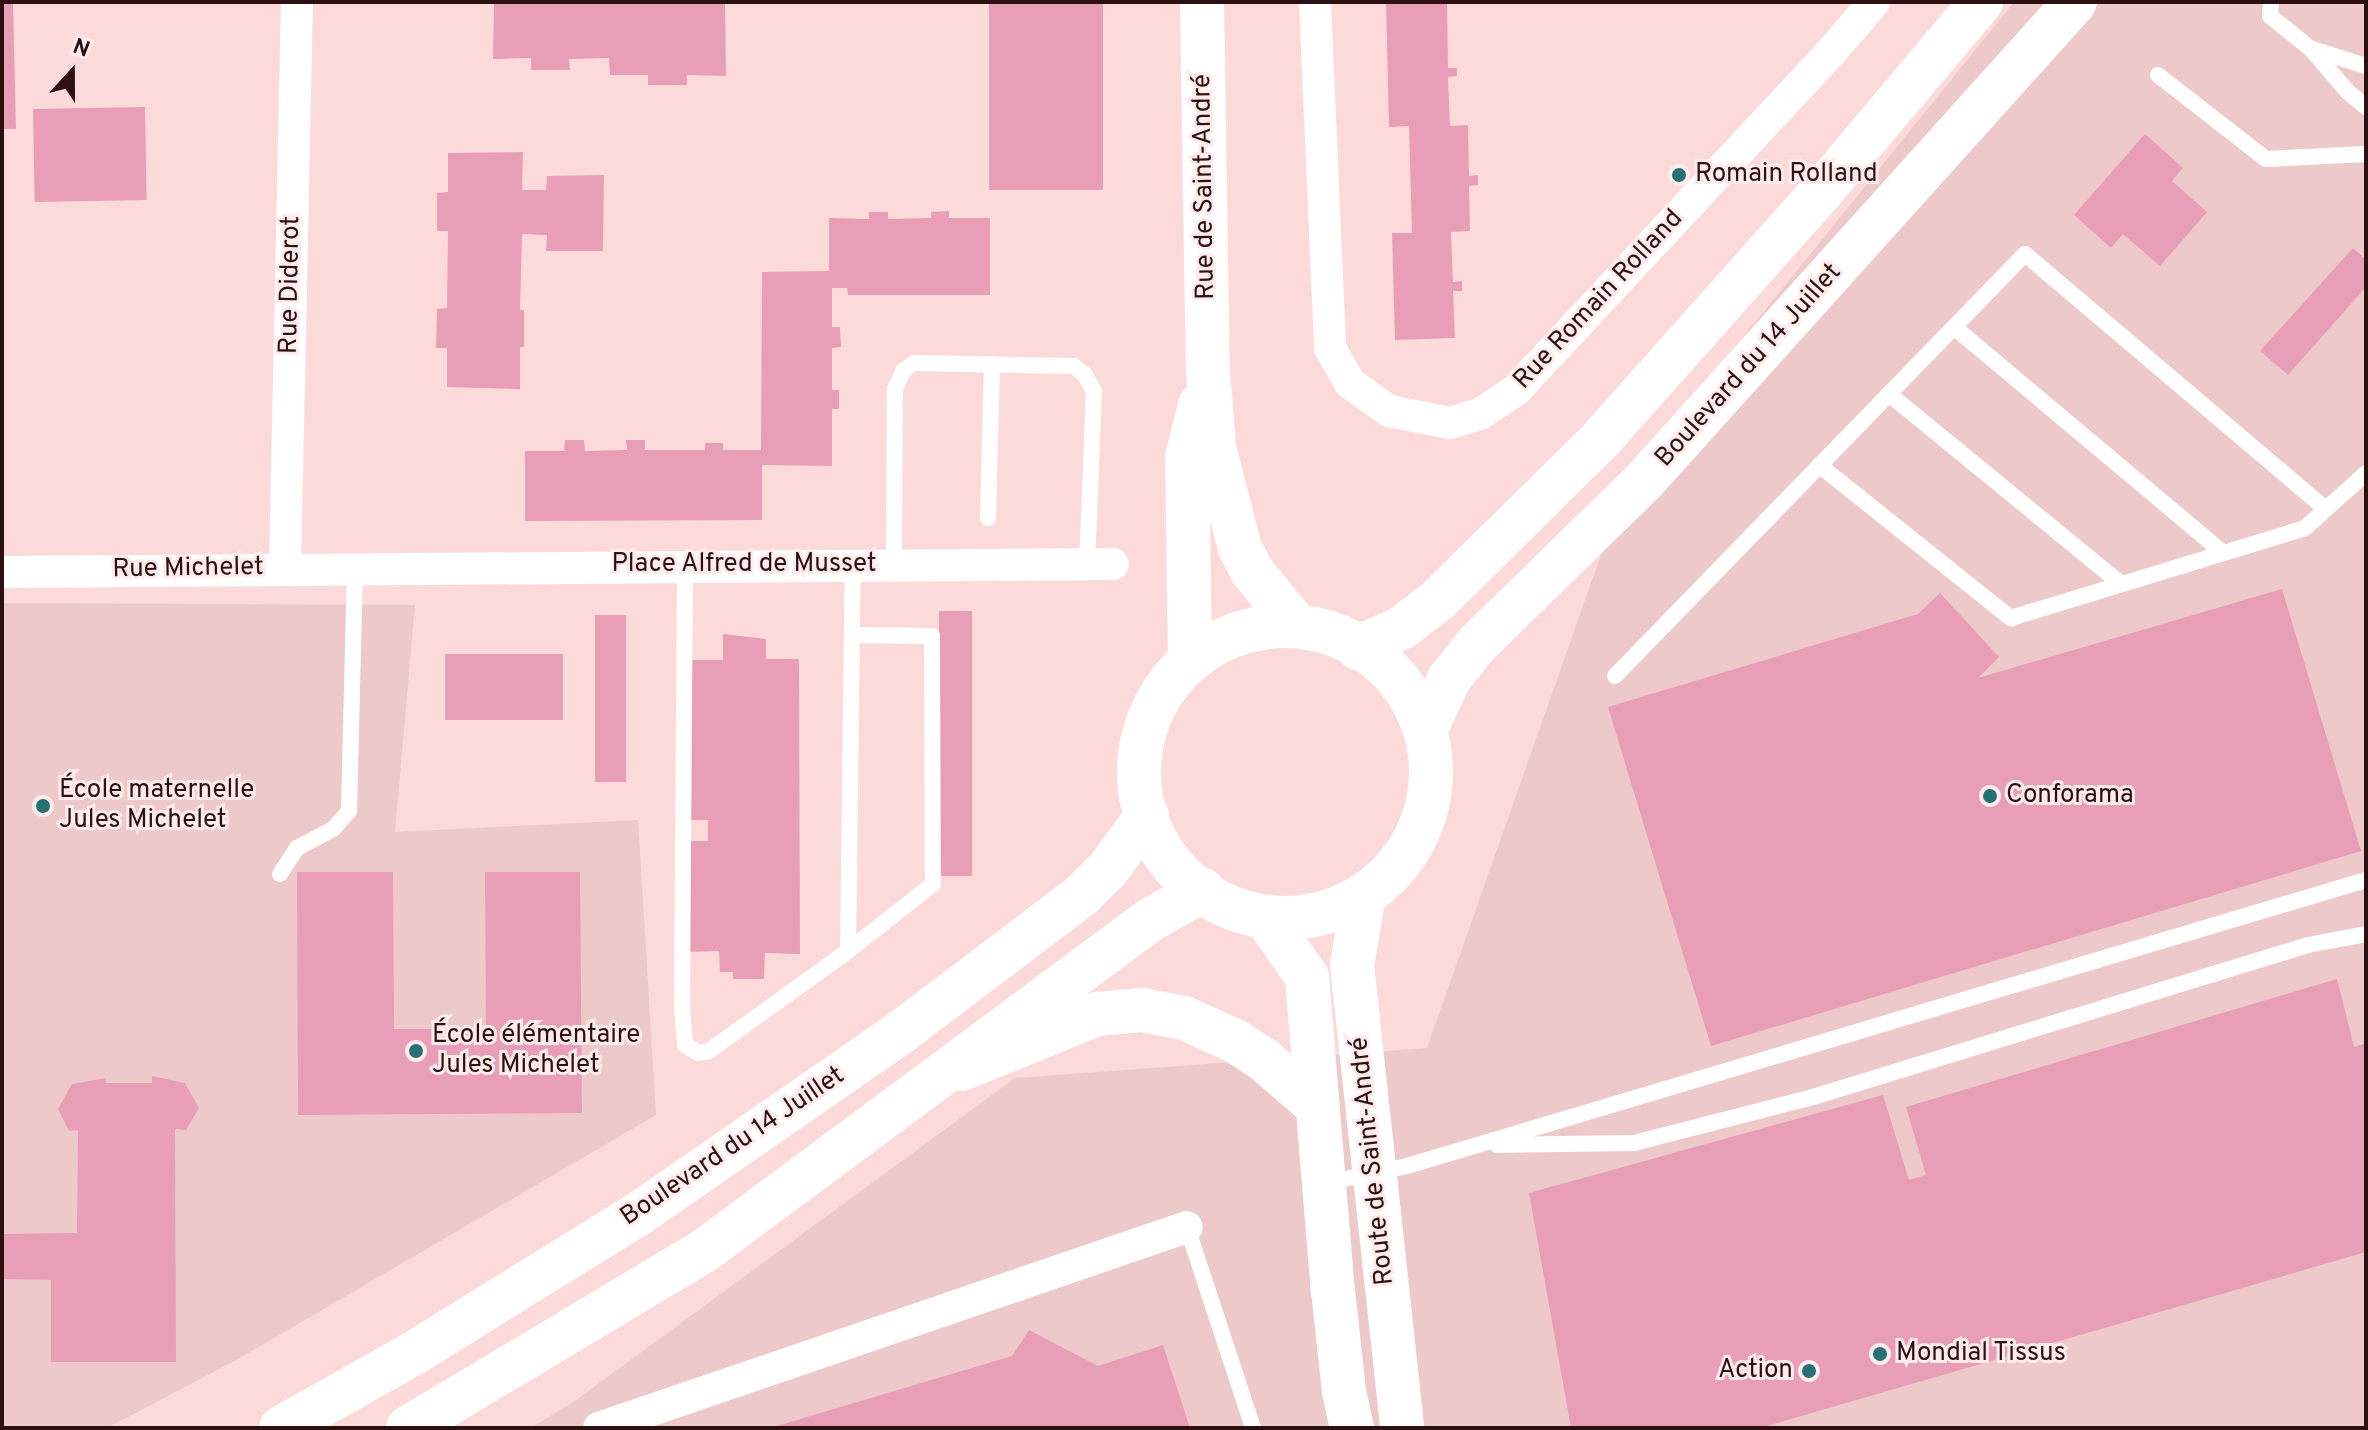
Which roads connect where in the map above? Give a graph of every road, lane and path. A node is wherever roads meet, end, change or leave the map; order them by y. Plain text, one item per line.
1 (297, 2) edge
2 (1202, 2) edge
3 (1315, 2) edge
4 (1874, 2) edge
5 (1981, 2) edge
6 (2075, 2) edge
7 (2271, 2) edge
8 (2311, 49) junction
9 (2366, 66) edge
10 (2158, 75) dead end
11 (2366, 107) edge
12 (2366, 154) edge
13 (1954, 327) junction
14 (992, 364) junction
15 (1208, 371) junction
16 (1889, 394) junction
17 (1819, 465) junction
18 (2366, 473) edge
19 (2326, 509) junction
20 (988, 518) dead end
21 (2223, 553) junction
22 (894, 564) junction
23 (1100, 564) joint
24 (853, 565) junction
25 (685, 566) junction
26 (365, 567) junction
27 (285, 568) junction
28 (2, 572) edge
29 (2121, 584) junction
30 (1296, 625) junction
31 (852, 635) junction
32 (1358, 648) junction
33 (1190, 660) junction
34 (1615, 676) dead end
35 (1426, 729) junction
36 (1147, 816) junction
37 (280, 874) dead end
38 (2366, 880) edge
39 (1203, 890) junction
40 (1364, 895) junction
41 (1268, 921) junction
42 (2366, 934) edge
43 (848, 951) junction
44 (937, 1079) junction
45 (1316, 1105) junction
46 (1476, 1145) junction
47 (1375, 1171) junction
48 (1323, 1183) junction
49 (1187, 1227) joint
50 (1346, 1416) edge
51 (281, 1428) edge
52 (408, 1428) edge
53 (599, 1428) edge
54 (1253, 1428) edge
55 (1402, 1428) edge

1 - 27 street, Rue Diderot
2 - 15 main road, Rue de Saint-André
3 - 4 street, Rue Romain Rolland
5 - 32 main road
6 - 35 main road, Boulevard du 14 Juillet
7 - 8 lane
8 - 9 lane
8 - 11 lane
10 - 12 lane
13 - 16 lane
13 - 19 lane
13 - 21 lane
14 - 20 lane
14 - 22 lane
14 - 23 lane
15 - 30 main road, Rue de Saint-André
15 - 33 main road, Rue de Saint-André
16 - 17 lane
16 - 29 lane
17 - 29 lane
17 - 34 lane
18 - 19 lane
19 - 21 lane
21 - 29 lane
22 - 23 street, Place Alfred de Musset
22 - 24 street, Place Alfred de Musset
24 - 25 street, Place Alfred de Musset
24 - 31 lane
25 - 26 street, Place Alfred de Musset
25 - 43 lane
26 - 27 street, Rue Michelet
26 - 37 lane
27 - 28 street, Rue Michelet
30 - 32 main road
30 - 33 main road
31 - 43 lane
31 - 43 lane
32 - 35 main road
33 - 36 main road
35 - 40 main road
36 - 39 main road
36 - 51 main road, Boulevard du 14 Juillet
38 - 46 lane
39 - 41 main road
39 - 44 main road
40 - 41 main road
40 - 47 main road, Route de Saint-André
41 - 45 main road, Route de Saint-André
42 - 46 lane
44 - 45 main road
44 - 52 main road
45 - 48 main road, Route de Saint-André
46 - 47 lane
47 - 48 lane
47 - 55 main road, Route de Saint-André
48 - 50 main road, Route de Saint-André
49 - 53 street
49 - 54 lane

